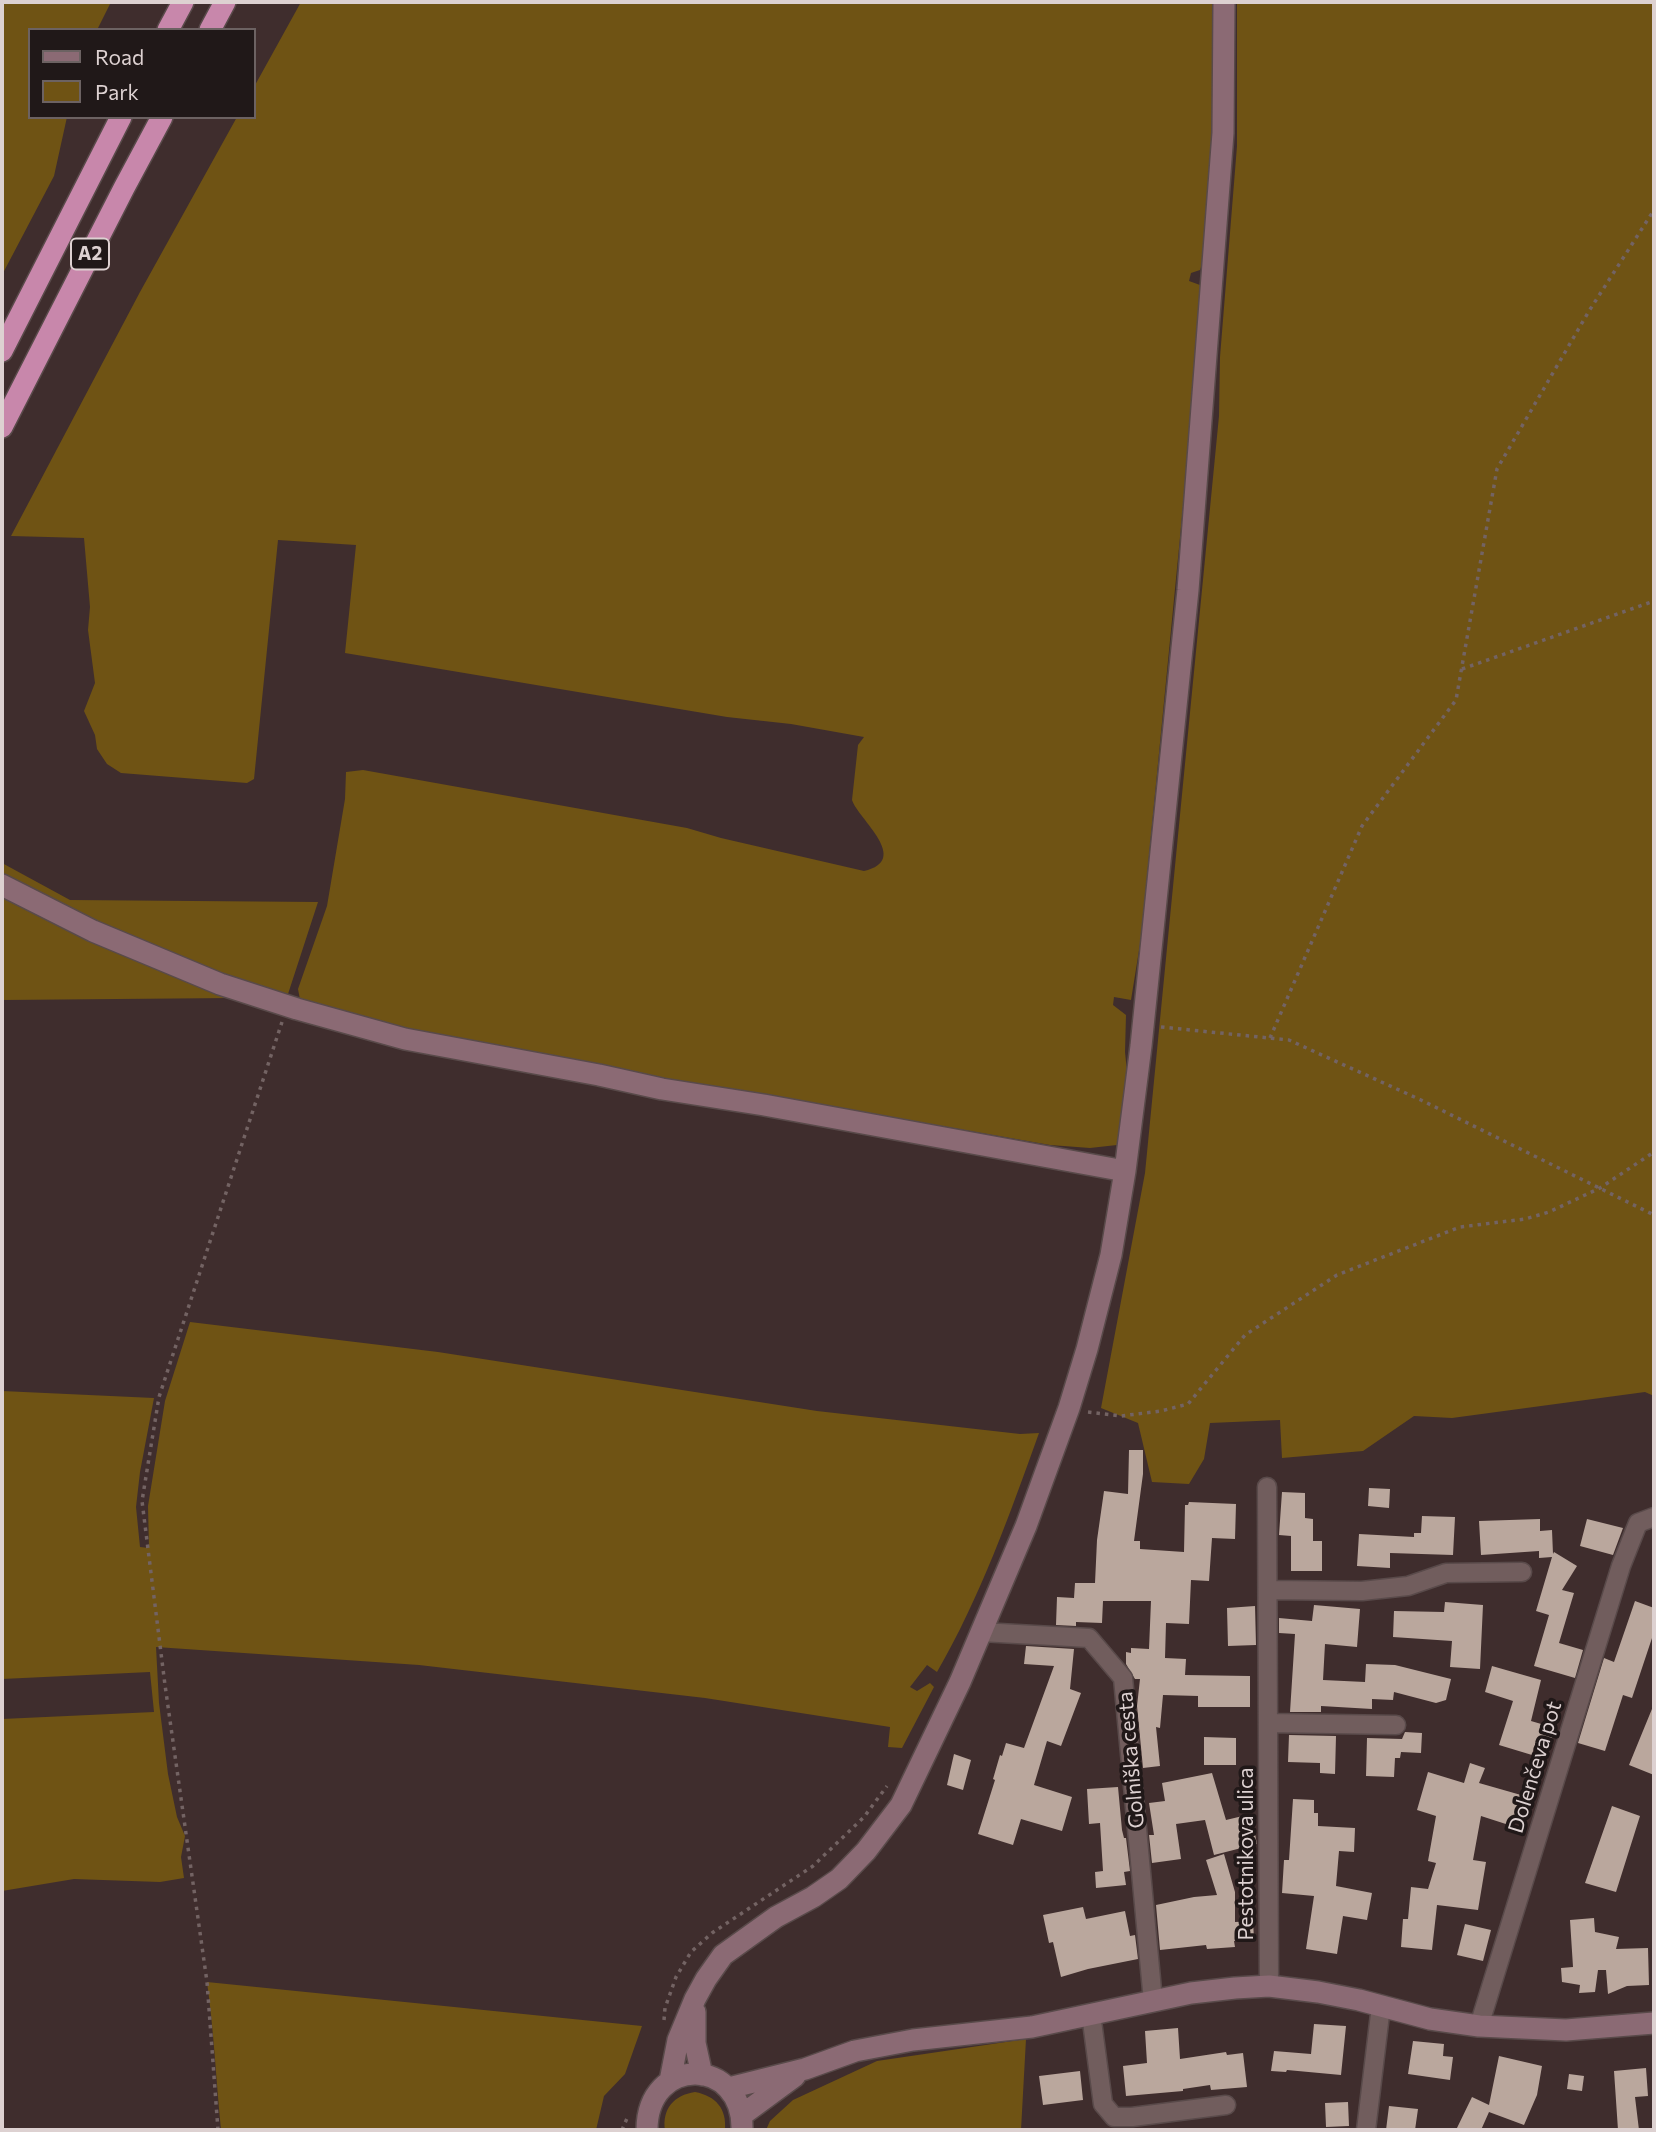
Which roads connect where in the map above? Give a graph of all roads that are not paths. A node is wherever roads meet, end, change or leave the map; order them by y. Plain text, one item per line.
1 (183, 2) edge
2 (226, 2) edge
3 (1224, 2) edge
4 (169, 28) edge
5 (211, 28) edge
6 (120, 119) edge
7 (161, 119) edge
8 (2, 351) edge
9 (2, 427) edge
10 (2, 886) edge
11 (1125, 1171) junction
12 (1267, 1488) dead end
13 (1646, 1520) edge
14 (1522, 1572) dead end
15 (1268, 1590) junction
16 (982, 1632) junction
17 (1268, 1723) junction
18 (1396, 1725) dead end
19 (1269, 1986) junction
20 (695, 1999) junction
21 (1153, 2001) junction
22 (1381, 2006) junction
23 (1091, 2014) junction
24 (1654, 2023) edge
25 (1479, 2026) junction
26 (806, 2068) junction
27 (702, 2075) junction
28 (670, 2081) junction
29 (729, 2088) junction
30 (1226, 2105) dead end
31 (742, 2122) edge
32 (647, 2130) edge
33 (1366, 2130) edge

1 - 4 highway
2 - 5 highway
3 - 11 street
6 - 8 highway, A2
7 - 9 highway, A2
10 - 11 street
11 - 16 street
12 - 15 street, Pestotnikova ulica
13 - 25 street, Dolenčeva pot
14 - 15 street
15 - 17 street, Pestotnikova ulica
16 - 20 street
16 - 21 street, Golniška cesta
17 - 18 street
17 - 19 street, Pestotnikova ulica
19 - 21 street
19 - 22 street
20 - 27 street
20 - 28 street
21 - 23 street
22 - 25 street
22 - 33 street
23 - 26 street
23 - 30 street
24 - 25 street
26 - 29 street
26 - 31 street
27 - 28 street
27 - 29 street
28 - 32 street
29 - 31 street

